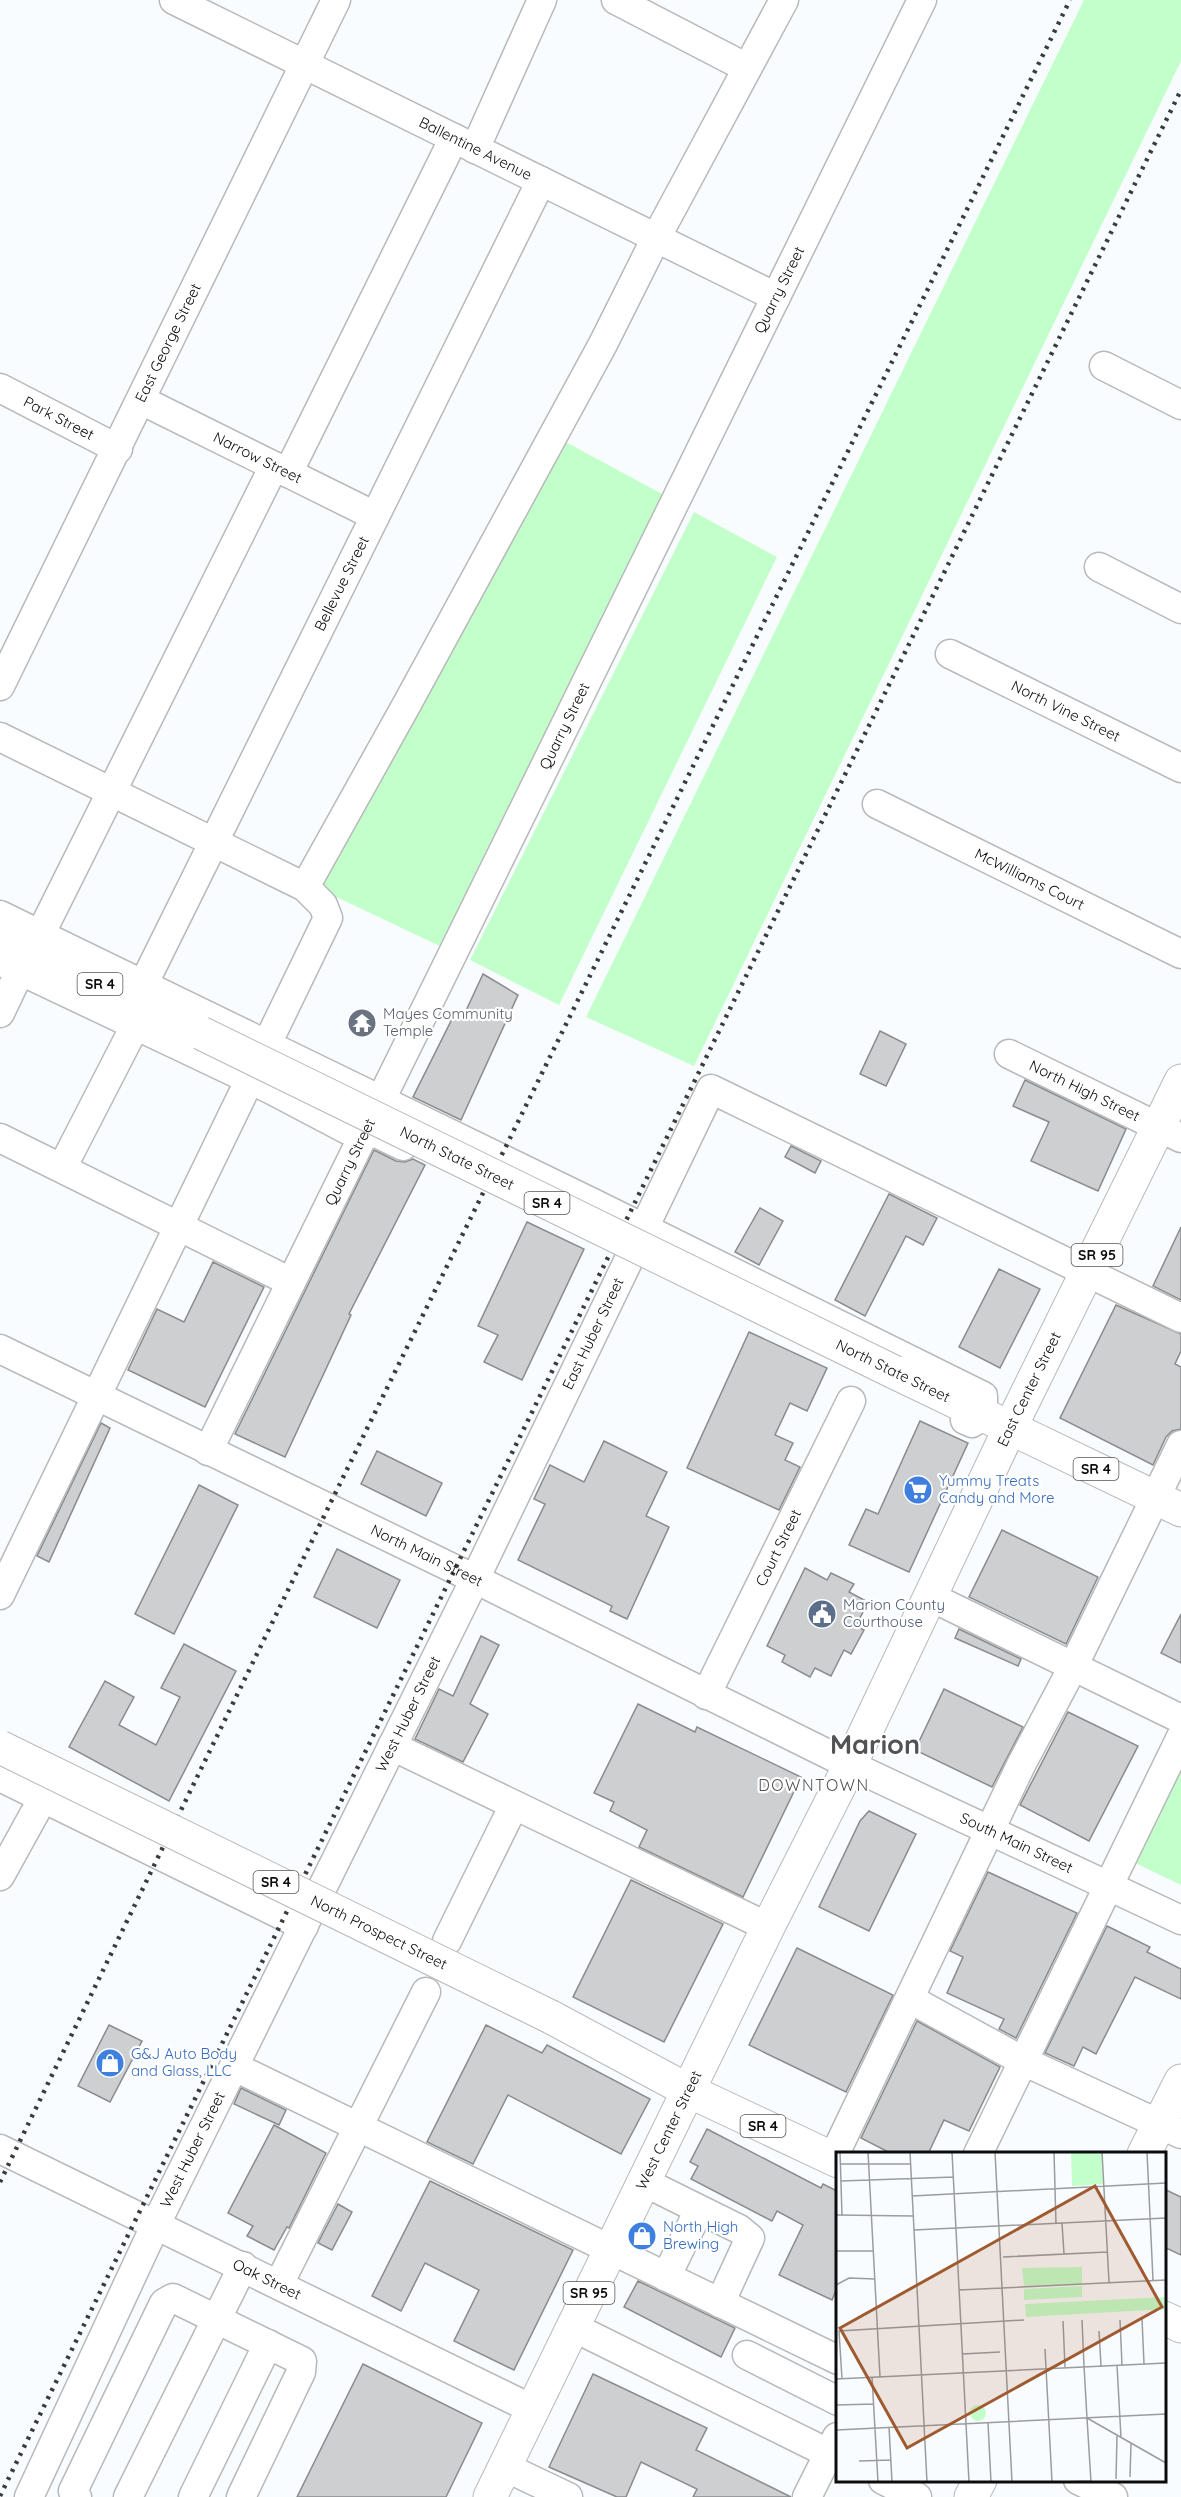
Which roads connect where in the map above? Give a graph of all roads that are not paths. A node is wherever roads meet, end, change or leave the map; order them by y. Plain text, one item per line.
1 (174, 0) edge
2 (336, 0) edge
3 (542, 0) edge
4 (616, 0) edge
5 (784, 0) edge
6 (922, 0) edge
7 (304, 64) junction
8 (747, 68) junction
9 (464, 143) junction
10 (541, 181) junction
11 (656, 238) junction
12 (776, 297) junction
13 (1104, 366) dead end
14 (0, 388) edge
15 (141, 400) junction
16 (1181, 405) edge
17 (118, 449) junction
18 (281, 469) junction
19 (375, 516) junction
20 (1099, 567) dead end
21 (1181, 609) edge
22 (950, 654) dead end
23 (0, 686) edge
24 (0, 738) edge
25 (1181, 768) edge
26 (112, 793) junction
27 (877, 804) dead end
28 (213, 843) junction
29 (305, 886) junction
30 (0, 915) edge
31 (0, 935) edge
32 (40, 935) junction
33 (1181, 954) edge
34 (10, 966) edge
35 (143, 985) junction
36 (0, 1013) edge
37 (135, 1026) junction
38 (267, 1045) junction
39 (1009, 1054) dead end
40 (250, 1080) junction
41 (1181, 1081) edge
42 (380, 1100) junction
43 (365, 1132) junction
44 (1170, 1132) edge
45 (0, 1138) edge
46 (62, 1168) junction
47 (179, 1225) junction
48 (644, 1228) junction
49 (631, 1255) junction
50 (1088, 1273) junction
51 (291, 1281) junction
52 (1181, 1318) edge
53 (0, 1349) edge
54 (96, 1396) junction
55 (851, 1401) dead end
56 (997, 1421) junction
57 (1181, 1444) edge
58 (208, 1451) junction
59 (1168, 1504) edge
60 (475, 1579) junction
61 (0, 1595) edge
62 (931, 1598) junction
63 (1073, 1667) junction
64 (706, 1695) junction
65 (1181, 1719) edge
66 (1181, 1737) edge
67 (392, 1746) junction
68 (0, 1747) edge
69 (850, 1765) junction
70 (0, 1777) edge
71 (43, 1798) junction
72 (514, 1804) junction
73 (990, 1831) junction
74 (0, 1876) edge
75 (1107, 1885) junction
76 (1181, 1920) edge
77 (304, 1926) junction
78 (768, 1927) junction
79 (447, 1941) dead end
80 (426, 1992) dead end
81 (910, 1999) junction
82 (1023, 2061) junction
83 (235, 2067) junction
84 (1181, 2081) edge
85 (689, 2091) junction
86 (358, 2127) junction
87 (1170, 2128) edge
88 (0, 2150) edge
89 (839, 2152) edge
90 (979, 2152) edge
91 (1146, 2152) edge
92 (835, 2160) edge
93 (644, 2182) junction
94 (699, 2210) junction
95 (156, 2224) junction
96 (610, 2249) junction
97 (243, 2266) junction
98 (666, 2277) junction
99 (279, 2284) junction
100 (720, 2303) junction
101 (217, 2318) junction
102 (1166, 2319) edge
103 (1181, 2326) edge
104 (573, 2327) junction
105 (268, 2344) junction
106 (747, 2355) dead end
107 (836, 2355) edge
108 (836, 2400) edge
109 (532, 2409) junction
110 (834, 2449) edge
111 (505, 2467) junction
112 (885, 2482) edge
113 (979, 2482) edge
114 (1080, 2482) edge
115 (29, 2497) edge
116 (77, 2497) edge
117 (128, 2497) edge
118 (193, 2497) edge
119 (241, 2497) edge
120 (490, 2497) edge
121 (568, 2497) edge
122 (807, 2497) edge
123 (917, 2497) edge
124 (971, 2497) edge
125 (1113, 2497) edge

1 - 7 street, Ballentine Avenue
2 - 7 street, East George Street
3 - 9 street
4 - 8 street
5 - 8 street
6 - 12 street, Quarry Street
7 - 9 street, Ballentine Avenue
7 - 15 street, East George Street
8 - 11 street
9 - 10 street, Ballentine Avenue
9 - 18 street
10 - 11 street, Ballentine Avenue
10 - 19 street, Bellevue Street
11 - 12 street, Ballentine Avenue
11 - 29 street
12 - 42 street, Quarry Street
13 - 16 street
14 - 17 street, Park Street
15 - 17 street, East George Street
15 - 18 street, Narrow Street
17 - 23 street, East George Street
18 - 19 street, Narrow Street
18 - 26 street
19 - 28 street, Bellevue Street
20 - 21 street
22 - 25 street, North Vine Street
24 - 26 street
26 - 28 street
26 - 32 street
27 - 33 street, McWilliams Court
28 - 29 street
28 - 35 street, Bellevue Street
29 - 38 street
30 - 32 street
31 - 56 main road, North State Street / SR 4, bridge
32 - 35 street
34 - 36 street
34 - 37 street
35 - 38 street
37 - 40 street
37 - 46 street
38 - 40 street
38 - 42 street
39 - 44 street, North High Street
40 - 43 street
40 - 47 street
41 - 44 main road, East Center Street / SR 95
42 - 43 street, Quarry Street
42 - 48 street
43 - 49 street
43 - 51 street, Quarry Street
44 - 50 main road, East Center Street / SR 95
45 - 46 street
46 - 47 street
47 - 51 street
47 - 54 street
48 - 49 street, East Huber Street
48 - 50 street, East Huber Street
48 - 56 street
49 - 56 street
49 - 60 street, East Huber Street
50 - 52 street
50 - 56 main road, East Center Street / SR 95
51 - 58 street, Quarry Street
53 - 54 street, North Main Street
54 - 58 street, North Main Street
54 - 61 street
55 - 64 street, Court Street
56 - 59 main road, SR 4
56 - 62 main road, East Center Street / SR 95
57 - 59 street
58 - 60 street, North Main Street
59 - 63 street
60 - 64 street, North Main Street
60 - 67 street, West Huber Street
62 - 63 street
62 - 69 main road, East Center Street / SR 95
63 - 65 street
63 - 73 street
64 - 69 street, North Main Street
66 - 75 street
67 - 72 street
67 - 77 street, West Huber Street
68 - 85 main road, North Prospect Street / SR 4, bridge
69 - 73 street, South Main Street
69 - 78 main road, West Center Street / SR 95
70 - 71 street
71 - 74 street
71 - 77 street
72 - 78 street
72 - 79 street
73 - 75 street, South Main Street
73 - 81 street
75 - 76 street, South Main Street
75 - 82 street
77 - 83 street, West Huber Street
78 - 85 main road, West Center Street / SR 95
80 - 86 street
81 - 82 street
81 - 89 street
82 - 87 street
82 - 90 street
83 - 86 street
83 - 95 street, West Huber Street
84 - 87 main road
85 - 92 main road, SR 4
85 - 93 main road, West Center Street / SR 95
86 - 96 street
86 - 99 street
87 - 91 main road
88 - 95 street, Oak Street
93 - 94 street
93 - 96 main road, West Center Street / SR 95
94 - 98 street
94 - 100 street
95 - 97 street, Oak Street
95 - 115 street, West Huber Street
96 - 98 street
96 - 104 main road, West Center Street / SR 95
97 - 99 street, Oak Street
97 - 101 street
98 - 100 street
99 - 109 street, Oak Street
100 - 107 street
101 - 105 street
101 - 116 street
101 - 117 street
102 - 103 main road
104 - 109 main road, West Center Street / SR 95
104 - 110 street
105 - 118 street
105 - 119 street
106 - 108 street
109 - 111 main road, West Center Street / SR 95
110 - 122 street
111 - 120 main road, West Center Street / SR 95
111 - 121 street
112 - 123 street
113 - 124 main road
114 - 125 street

